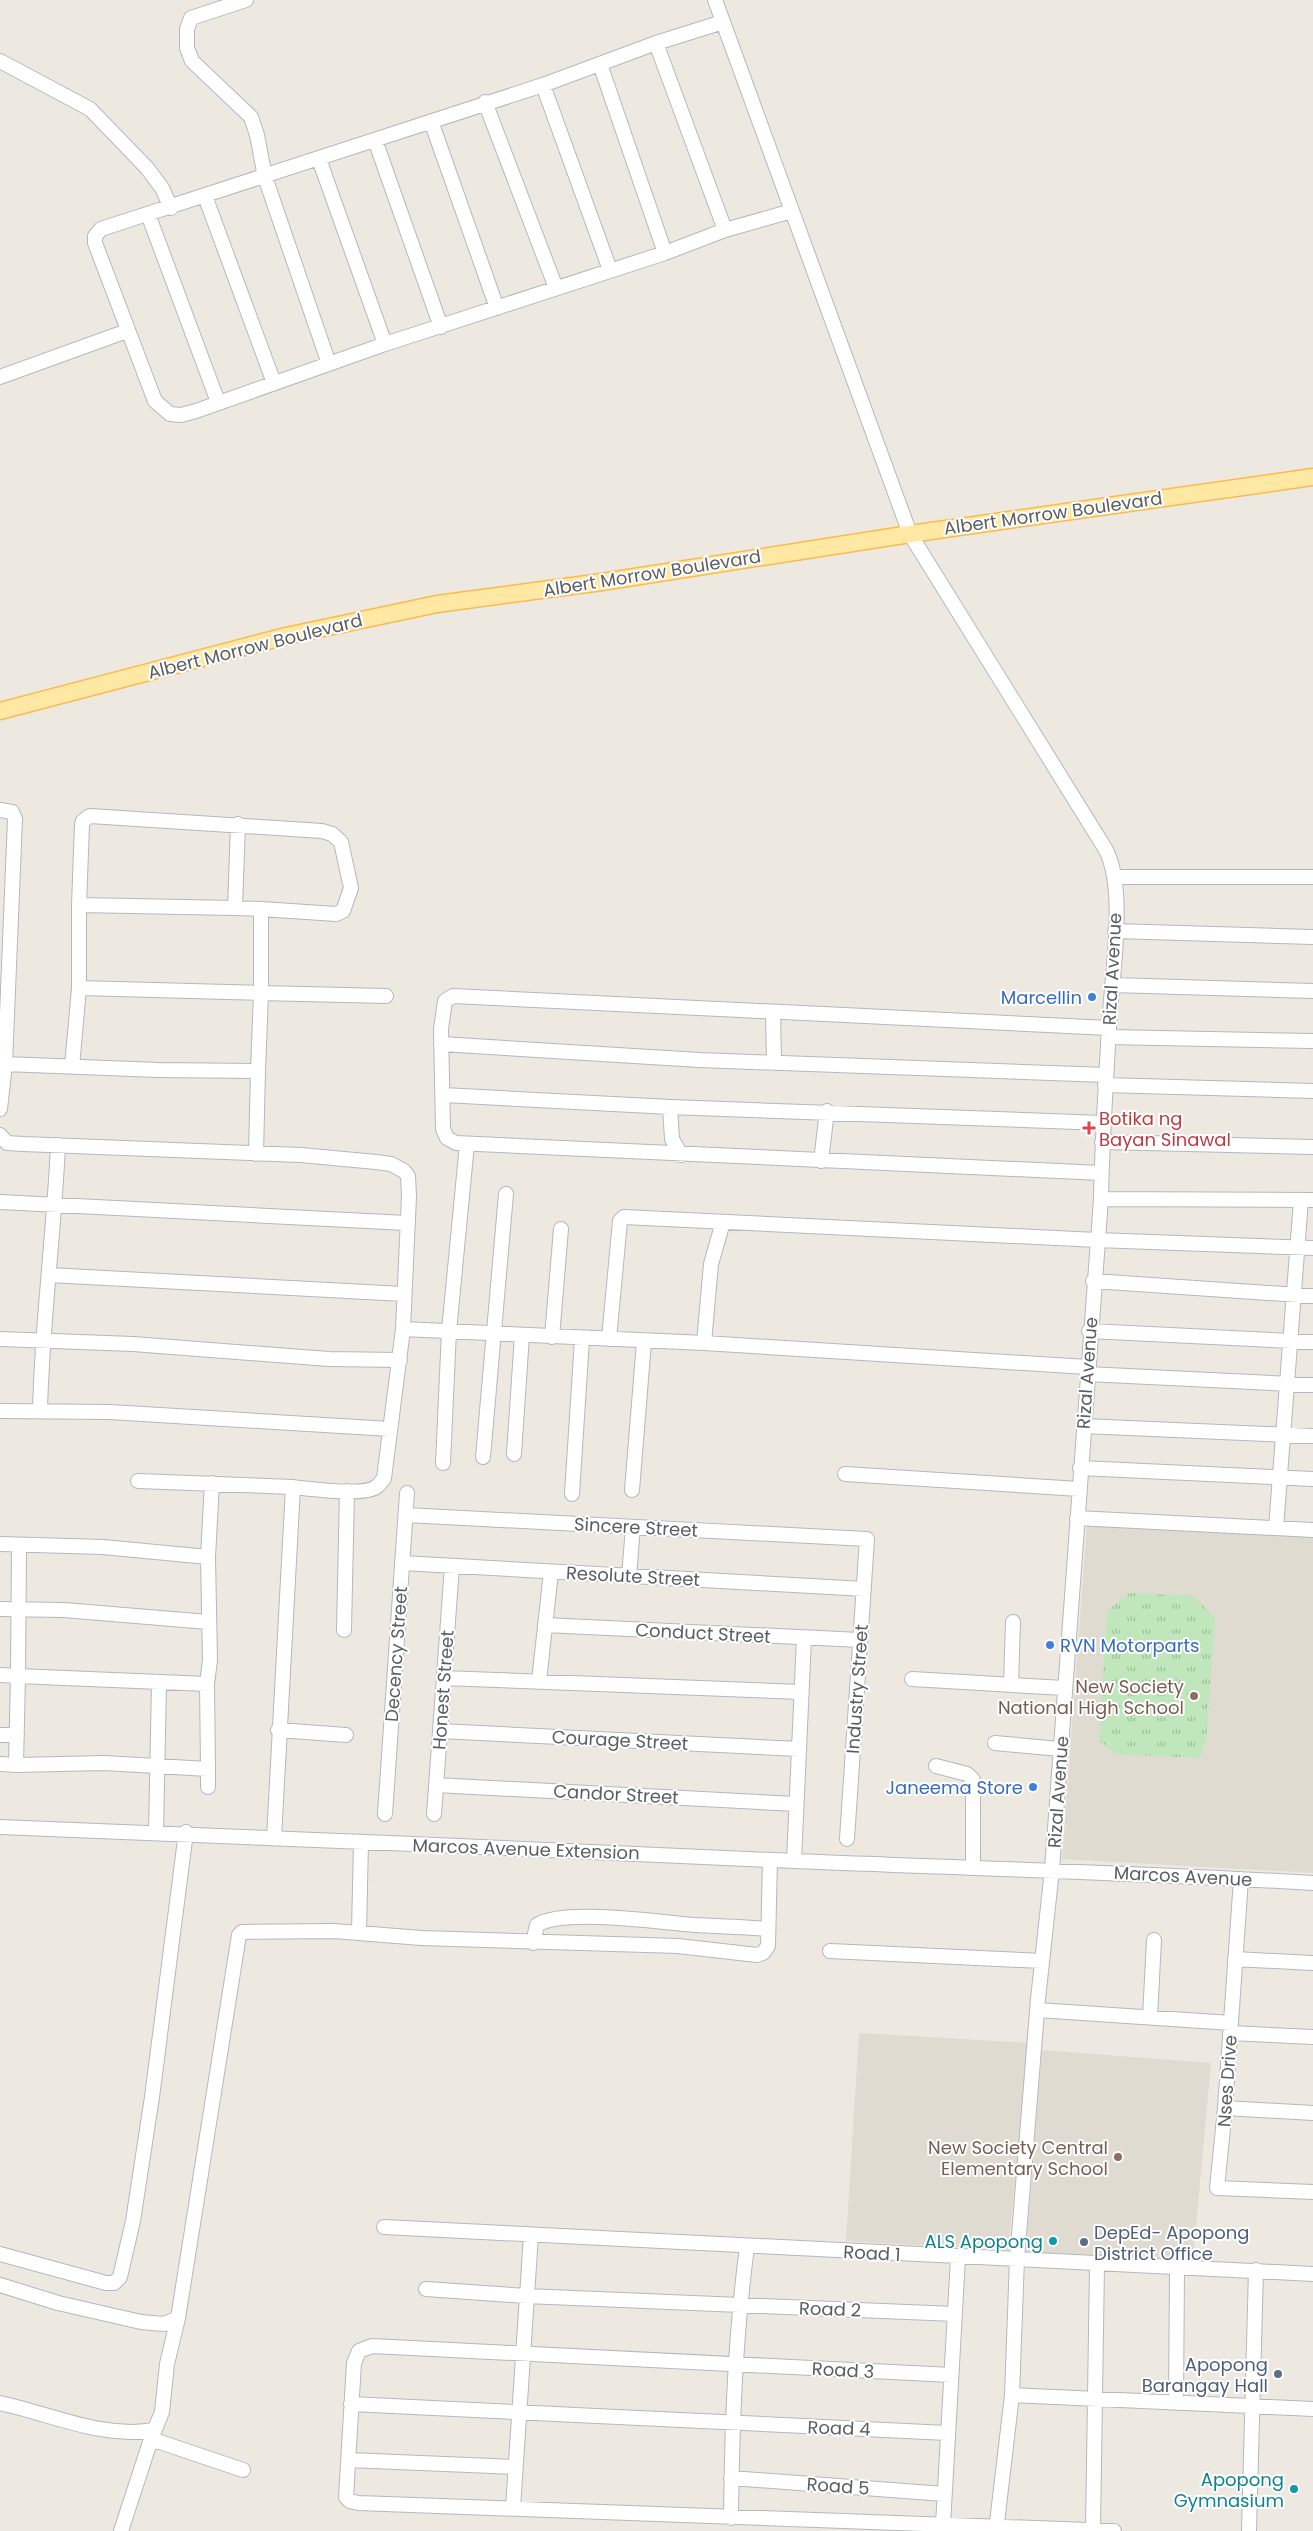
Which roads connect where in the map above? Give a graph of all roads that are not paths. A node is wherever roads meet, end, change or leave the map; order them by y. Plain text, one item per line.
1 (246, 0) edge
2 (715, 0) edge
3 (723, 22) junction
4 (656, 43) junction
5 (0, 61) edge
6 (600, 64) junction
7 (543, 86) junction
8 (485, 102) junction
9 (431, 120) junction
10 (375, 140) junction
11 (318, 159) junction
12 (265, 177) junction
13 (206, 196) junction
14 (171, 208) junction
15 (792, 211) junction
16 (148, 214) junction
17 (725, 230) junction
18 (665, 253) junction
19 (610, 270) junction
20 (556, 288) junction
21 (497, 308) junction
22 (441, 327) junction
23 (127, 331) junction
24 (385, 344) junction
25 (329, 364) junction
26 (0, 377) edge
27 (274, 383) junction
28 (218, 402) junction
29 (1313, 477) edge
30 (910, 534) junction
31 (0, 711) edge
32 (0, 810) edge
33 (238, 824) junction
34 (1114, 877) junction
35 (1313, 877) edge
36 (79, 905) junction
37 (236, 908) junction
38 (261, 909) junction
39 (1115, 932) junction
40 (1313, 937) edge
41 (1112, 985) junction
42 (79, 988) junction
43 (1313, 990) edge
44 (261, 993) junction
45 (386, 996) dead end
46 (773, 1012) junction
47 (1109, 1033) junction
48 (1313, 1041) edge
49 (441, 1044) junction
50 (774, 1063) junction
51 (5, 1064) junction
52 (72, 1067) junction
53 (258, 1071) junction
54 (1106, 1080) junction
55 (1, 1089) edge
56 (1313, 1091) edge
57 (444, 1095) junction
58 (670, 1107) junction
59 (0, 1109) edge
60 (827, 1111) junction
61 (1103, 1123) junction
62 (0, 1136) edge
63 (1102, 1142) junction
64 (467, 1144) junction
65 (58, 1145) junction
66 (1313, 1147) edge
67 (256, 1154) junction
68 (682, 1155) junction
69 (821, 1161) junction
70 (1101, 1174) junction
71 (506, 1194) dead end
72 (1101, 1198) junction
73 (1307, 1200) edge
74 (0, 1202) edge
75 (55, 1204) junction
76 (723, 1222) junction
77 (406, 1223) junction
78 (562, 1229) dead end
79 (1097, 1240) junction
80 (1297, 1247) junction
81 (1313, 1248) edge
82 (49, 1275) junction
83 (1093, 1281) junction
84 (404, 1294) junction
85 (1293, 1295) junction
86 (1313, 1296) edge
87 (403, 1329) junction
88 (448, 1331) junction
89 (1089, 1331) junction
90 (494, 1334) junction
91 (522, 1335) junction
92 (552, 1337) junction
93 (582, 1338) junction
94 (0, 1339) edge
95 (609, 1340) junction
96 (41, 1341) junction
97 (1290, 1341) junction
98 (644, 1342) junction
99 (1313, 1342) edge
100 (704, 1344) junction
101 (400, 1360) junction
102 (1087, 1370) junction
103 (1286, 1384) junction
104 (1313, 1385) edge
105 (40, 1411) junction
106 (0, 1412) edge
107 (1083, 1426) junction
108 (390, 1429) junction
109 (1282, 1435) junction
110 (1313, 1436) edge
111 (514, 1454) dead end
112 (483, 1457) dead end
113 (443, 1464) dead end
114 (1080, 1468) junction
115 (845, 1474) dead end
116 (1279, 1478) junction
117 (1313, 1479) edge
118 (138, 1481) dead end
119 (212, 1483) junction
120 (294, 1488) junction
121 (1079, 1489) junction
122 (632, 1490) dead end
123 (347, 1491) junction
124 (407, 1493) dead end
125 (572, 1494) dead end
126 (406, 1515) junction
127 (1077, 1518) junction
128 (633, 1527) junction
129 (1276, 1528) junction
130 (1313, 1530) edge
131 (867, 1539) joint
132 (0, 1544) edge
133 (19, 1546) junction
134 (208, 1557) junction
135 (402, 1563) junction
136 (452, 1566) junction
137 (551, 1572) junction
138 (629, 1576) junction
139 (864, 1589) junction
140 (0, 1609) edge
141 (20, 1609) junction
142 (208, 1622) junction
143 (1013, 1622) dead end
144 (545, 1625) junction
145 (344, 1630) dead end
146 (804, 1638) junction
147 (860, 1640) junction
148 (0, 1675) edge
149 (18, 1676) junction
150 (444, 1678) junction
151 (912, 1679) dead end
152 (539, 1681) junction
153 (159, 1683) junction
154 (207, 1684) junction
155 (1011, 1684) junction
156 (1064, 1688) junction
157 (802, 1692) junction
158 (278, 1730) junction
159 (440, 1731) junction
160 (0, 1735) edge
161 (346, 1735) dead end
162 (17, 1736) junction
163 (995, 1743) dead end
164 (799, 1749) junction
165 (1060, 1749) junction
166 (0, 1764) edge
167 (16, 1765) junction
168 (157, 1766) junction
169 (936, 1766) dead end
170 (208, 1770) junction
171 (436, 1785) junction
172 (208, 1787) dead end
173 (796, 1804) junction
174 (385, 1814) dead end
175 (434, 1814) dead end
176 (0, 1827) edge
177 (186, 1832) junction
178 (156, 1833) junction
179 (274, 1838) junction
180 (847, 1839) dead end
181 (361, 1842) junction
182 (770, 1860) junction
183 (794, 1861) junction
184 (973, 1866) junction
185 (1052, 1870) junction
186 (1241, 1878) junction
187 (1313, 1883) edge
188 (767, 1929) junction
189 (359, 1932) junction
190 (1154, 1940) dead end
191 (533, 1943) junction
192 (830, 1951) dead end
193 (1235, 1959) junction
194 (1042, 1961) junction
195 (1313, 1963) edge
196 (1038, 2010) junction
197 (1150, 2017) junction
198 (1231, 2028) junction
199 (1313, 2037) edge
200 (1225, 2108) junction
201 (1313, 2112) edge
202 (1313, 2192) edge
203 (384, 2228) dead end
204 (530, 2235) junction
205 (747, 2247) junction
206 (0, 2254) edge
207 (958, 2258) junction
208 (1018, 2259) junction
209 (1097, 2264) junction
210 (1177, 2269) junction
211 (1256, 2270) junction
212 (1313, 2274) edge
213 (0, 2285) edge
214 (426, 2289) dead end
215 (526, 2296) junction
216 (740, 2305) junction
217 (955, 2314) junction
218 (178, 2318) junction
219 (524, 2353) junction
220 (736, 2365) junction
221 (951, 2375) junction
222 (1012, 2395) junction
223 (1095, 2400) junction
224 (1176, 2402) junction
225 (0, 2403) edge
226 (351, 2404) junction
227 (1253, 2405) junction
228 (1313, 2409) edge
229 (520, 2414) junction
230 (732, 2424) junction
231 (947, 2433) junction
232 (153, 2434) junction
233 (350, 2460) junction
234 (515, 2467) junction
235 (243, 2470) dead end
236 (731, 2478) junction
237 (944, 2494) junction
238 (513, 2508) junction
239 (731, 2518) junction
240 (943, 2525) junction
241 (996, 2529) edge
242 (1092, 2530) edge
243 (121, 2531) edge
244 (1114, 2531) edge
245 (1249, 2531) edge

1 - 12 street
2 - 3 street, Rizal Avenue
3 - 4 street
3 - 15 street, Rizal Avenue
4 - 6 street
4 - 17 street
5 - 14 street
6 - 7 street
6 - 18 street
7 - 8 street
7 - 19 street
8 - 9 street
8 - 20 street
9 - 10 street
9 - 21 street
10 - 11 street
10 - 22 street
11 - 12 street
11 - 24 street
12 - 13 street
12 - 25 street
13 - 14 street
13 - 27 street
14 - 16 street
15 - 17 street
15 - 30 street, Rizal Avenue
16 - 23 street
16 - 28 street
17 - 18 street
18 - 19 street
19 - 20 street
20 - 21 street
21 - 22 street
22 - 24 street
23 - 26 street
23 - 28 street
24 - 25 street
25 - 27 street
27 - 28 street
29 - 30 main road, Albert Morrow Boulevard
30 - 31 main road, Albert Morrow Boulevard
30 - 34 street, Rizal Avenue
32 - 51 street
33 - 36 street
33 - 37 street
33 - 38 street
34 - 35 street
34 - 39 street, Rizal Avenue
36 - 37 street
36 - 42 street
37 - 38 street
38 - 44 street
39 - 40 street
39 - 41 street, Rizal Avenue
41 - 43 street
41 - 47 street, Rizal Avenue
42 - 44 street
42 - 52 street
44 - 45 street
44 - 53 street
46 - 47 street
46 - 49 street
46 - 50 street
47 - 48 street
47 - 54 street, Rizal Avenue
49 - 50 street
49 - 57 street
50 - 54 street
51 - 52 street
51 - 55 street
52 - 53 street
53 - 67 street
54 - 56 street
54 - 61 street, Rizal Avenue
55 - 59 street
57 - 58 street
57 - 64 street
58 - 60 street
58 - 68 street
60 - 61 street
60 - 69 street
61 - 63 street, Rizal Avenue
62 - 65 street
63 - 66 street
63 - 70 street, Rizal Avenue
64 - 68 street
64 - 88 street
65 - 67 street
65 - 75 street
67 - 77 street
68 - 69 street
69 - 70 street
70 - 72 street, Rizal Avenue
71 - 90 street
72 - 73 street
72 - 79 street, Rizal Avenue
73 - 80 street
74 - 75 street
75 - 77 street
75 - 82 street
76 - 79 street
76 - 95 street
76 - 100 street
77 - 84 street
78 - 92 street
79 - 80 street
79 - 83 street, Rizal Avenue
80 - 81 street
80 - 85 street
82 - 84 street
82 - 96 street
83 - 85 street
83 - 89 street, Rizal Avenue
84 - 87 street
85 - 86 street
85 - 97 street
87 - 88 street
87 - 101 street
88 - 90 street
88 - 113 street
89 - 97 street
89 - 102 street, Rizal Avenue
90 - 91 street
90 - 112 street
91 - 92 street
91 - 111 street
92 - 93 street
93 - 95 street
93 - 125 street
94 - 96 street
95 - 98 street
96 - 101 street
96 - 105 street
97 - 99 street
97 - 103 street
98 - 100 street
98 - 122 street
100 - 102 street
101 - 108 street
102 - 103 street
102 - 107 street, Rizal Avenue
103 - 104 street
103 - 109 street
105 - 106 street
105 - 108 street
107 - 109 street
107 - 114 street, Rizal Avenue
108 - 123 street
109 - 110 street
109 - 116 street
114 - 116 street
114 - 121 street, Rizal Avenue
115 - 121 street
116 - 117 street
116 - 129 street
118 - 119 street
119 - 120 street
119 - 134 street
120 - 123 street
120 - 158 street
121 - 127 street, Rizal Avenue
123 - 145 street
124 - 126 street, Decency Street
126 - 128 street, Sincere Street
126 - 135 street, Decency Street
127 - 129 street
127 - 156 street, Rizal Avenue
128 - 131 street, Sincere Street
128 - 138 street
129 - 130 street
131 - 139 street, Industry Street
132 - 133 street
133 - 134 street
133 - 141 street
134 - 142 street
135 - 136 street, Resolute Street
135 - 174 street, Decency Street
136 - 137 street, Resolute Street
136 - 150 street, Honest Street
137 - 138 street, Resolute Street
137 - 144 street
138 - 139 street, Resolute Street
139 - 147 street, Industry Street
140 - 141 street
141 - 142 street
141 - 149 street
142 - 154 street
143 - 155 street
144 - 146 street, Conduct Street
144 - 152 street
146 - 147 street, Conduct Street
146 - 157 street
147 - 180 street, Industry Street
148 - 149 street
149 - 153 street
149 - 162 street
150 - 152 street
150 - 159 street, Honest Street
151 - 155 street
152 - 157 street
153 - 154 street
153 - 168 street
154 - 170 street
155 - 156 street
156 - 165 street, Rizal Avenue
157 - 164 street
158 - 161 street
158 - 179 street
159 - 164 street, Courage Street
159 - 171 street, Honest Street
160 - 162 street
162 - 167 street
163 - 165 street
164 - 173 street
165 - 185 street, Rizal Avenue
166 - 167 street
167 - 168 street
168 - 170 street
168 - 178 street
169 - 184 street
170 - 172 street
171 - 173 street, Candor Street
171 - 175 street, Honest Street
173 - 183 street
176 - 178 street, Marcos Avenue Extension
177 - 178 street, Marcos Avenue Extension
177 - 179 street, Marcos Avenue Extension
177 - 206 street
179 - 181 street, Marcos Avenue Extension
181 - 182 street, Marcos Avenue Extension
181 - 189 street
182 - 183 street, Marcos Avenue Extension
182 - 188 street
183 - 184 street, Marcos Avenue Extension
184 - 185 street, Marcos Avenue Extension
185 - 186 street, Marcos Avenue
185 - 194 street, Rizal Avenue
186 - 187 street, Marcos Avenue
186 - 193 street, Nses Drive
188 - 191 street
188 - 191 street
189 - 191 street
189 - 218 street
190 - 197 street
192 - 194 street
193 - 195 street
193 - 198 street, Nses Drive
194 - 196 street, Rizal Avenue
196 - 197 street
196 - 208 street, Rizal Avenue
197 - 198 street
198 - 199 street
198 - 200 street, Nses Drive
200 - 201 street
200 - 202 street, Nses Drive
203 - 204 street, Road 1
204 - 205 street, Road 1
204 - 215 street
205 - 207 street, Road 1
205 - 216 street
207 - 208 street, Road 1
207 - 217 street
208 - 209 street, Road 1
208 - 222 street, Rizal Avenue
209 - 210 street, Road 1
209 - 223 street
210 - 211 street, Road 1
210 - 224 street
211 - 212 street, Road 1
211 - 227 street
213 - 218 street
214 - 215 street, Road 2
215 - 216 street, Road 2
215 - 219 street
216 - 217 street, Road 2
216 - 220 street
217 - 221 street
218 - 232 street
219 - 220 street, Road 3
219 - 226 street, Road 3
219 - 229 street
220 - 221 street, Road 3
220 - 230 street
221 - 231 street
222 - 223 street
222 - 241 street
223 - 224 street
223 - 242 street
224 - 227 street
225 - 232 street
226 - 229 street, Road 4
226 - 233 street
227 - 228 street
227 - 245 street
229 - 230 street, Road 4
229 - 234 street
230 - 231 street, Road 4
230 - 236 street
231 - 237 street
232 - 235 street
232 - 243 street
233 - 234 street
233 - 238 street
234 - 238 street
236 - 237 street, Road 5
236 - 239 street
237 - 240 street
238 - 239 street
239 - 240 street
240 - 241 street
241 - 242 street
242 - 244 street

